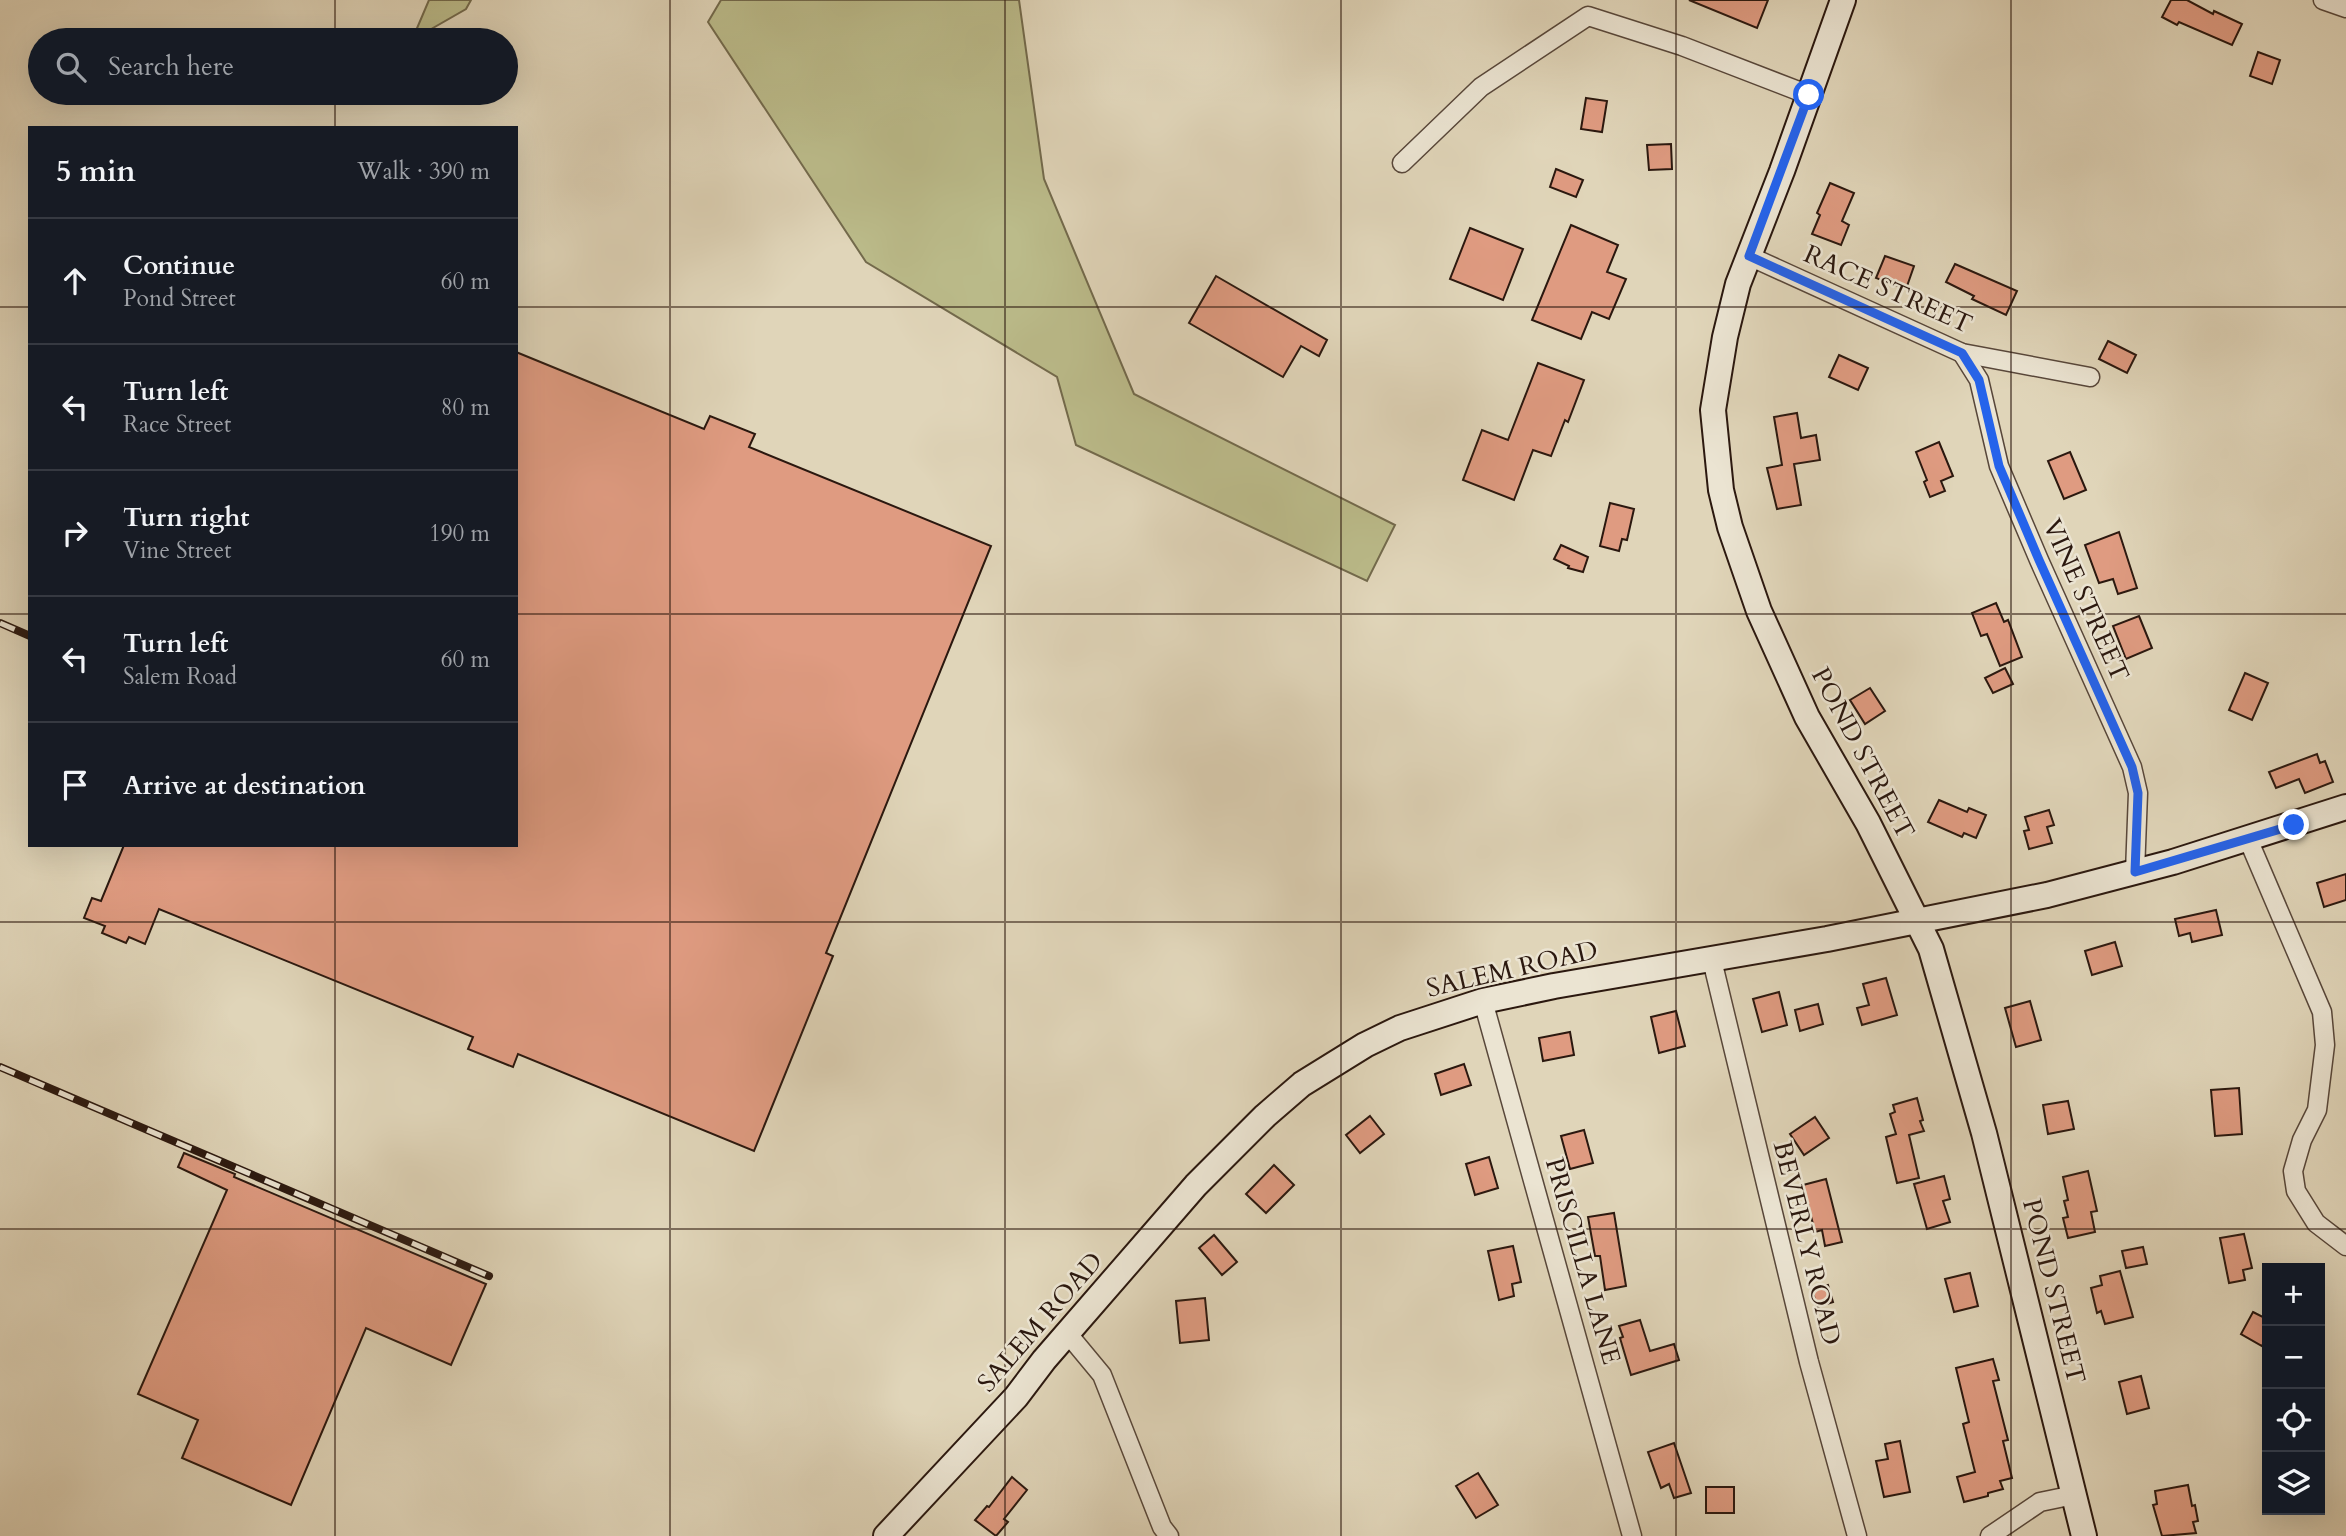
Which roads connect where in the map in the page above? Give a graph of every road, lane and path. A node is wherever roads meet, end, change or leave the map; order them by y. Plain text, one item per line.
1 (1843, 0) edge
2 (2323, 0) edge
3 (2346, 8) edge
4 (1809, 95) junction
5 (1402, 163) dead end
6 (1749, 256) junction
7 (1962, 353) junction
8 (2090, 377) dead end
9 (2346, 807) edge
10 (2248, 839) junction
11 (2135, 872) junction
12 (1916, 922) junction
13 (1712, 960) junction
14 (1483, 1001) junction
15 (2346, 1246) edge
16 (1068, 1334) junction
17 (2074, 1495) junction
18 (886, 1536) edge
19 (1169, 1536) edge
20 (1632, 1536) edge
21 (1857, 1536) edge
22 (1990, 1536) edge
23 (2084, 1536) edge

1 - 4 main road, POND STREET
2 - 3 street
4 - 5 street
4 - 6 main road, POND STREET
6 - 7 street, RACE STREET
6 - 12 main road, POND STREET
7 - 8 street, RACE STREET
7 - 11 street, VINE STREET
9 - 10 main road, SALEM ROAD
10 - 11 main road, SALEM ROAD
10 - 15 street
11 - 12 main road, SALEM ROAD
12 - 13 main road, SALEM ROAD
12 - 17 main road, POND STREET
13 - 14 main road, SALEM ROAD
13 - 21 street, BEVERLY ROAD
14 - 16 main road, SALEM ROAD
14 - 20 street, PRISCILLA LANE
16 - 18 main road, SALEM ROAD
16 - 19 street
17 - 22 street
17 - 23 main road, POND STREET

